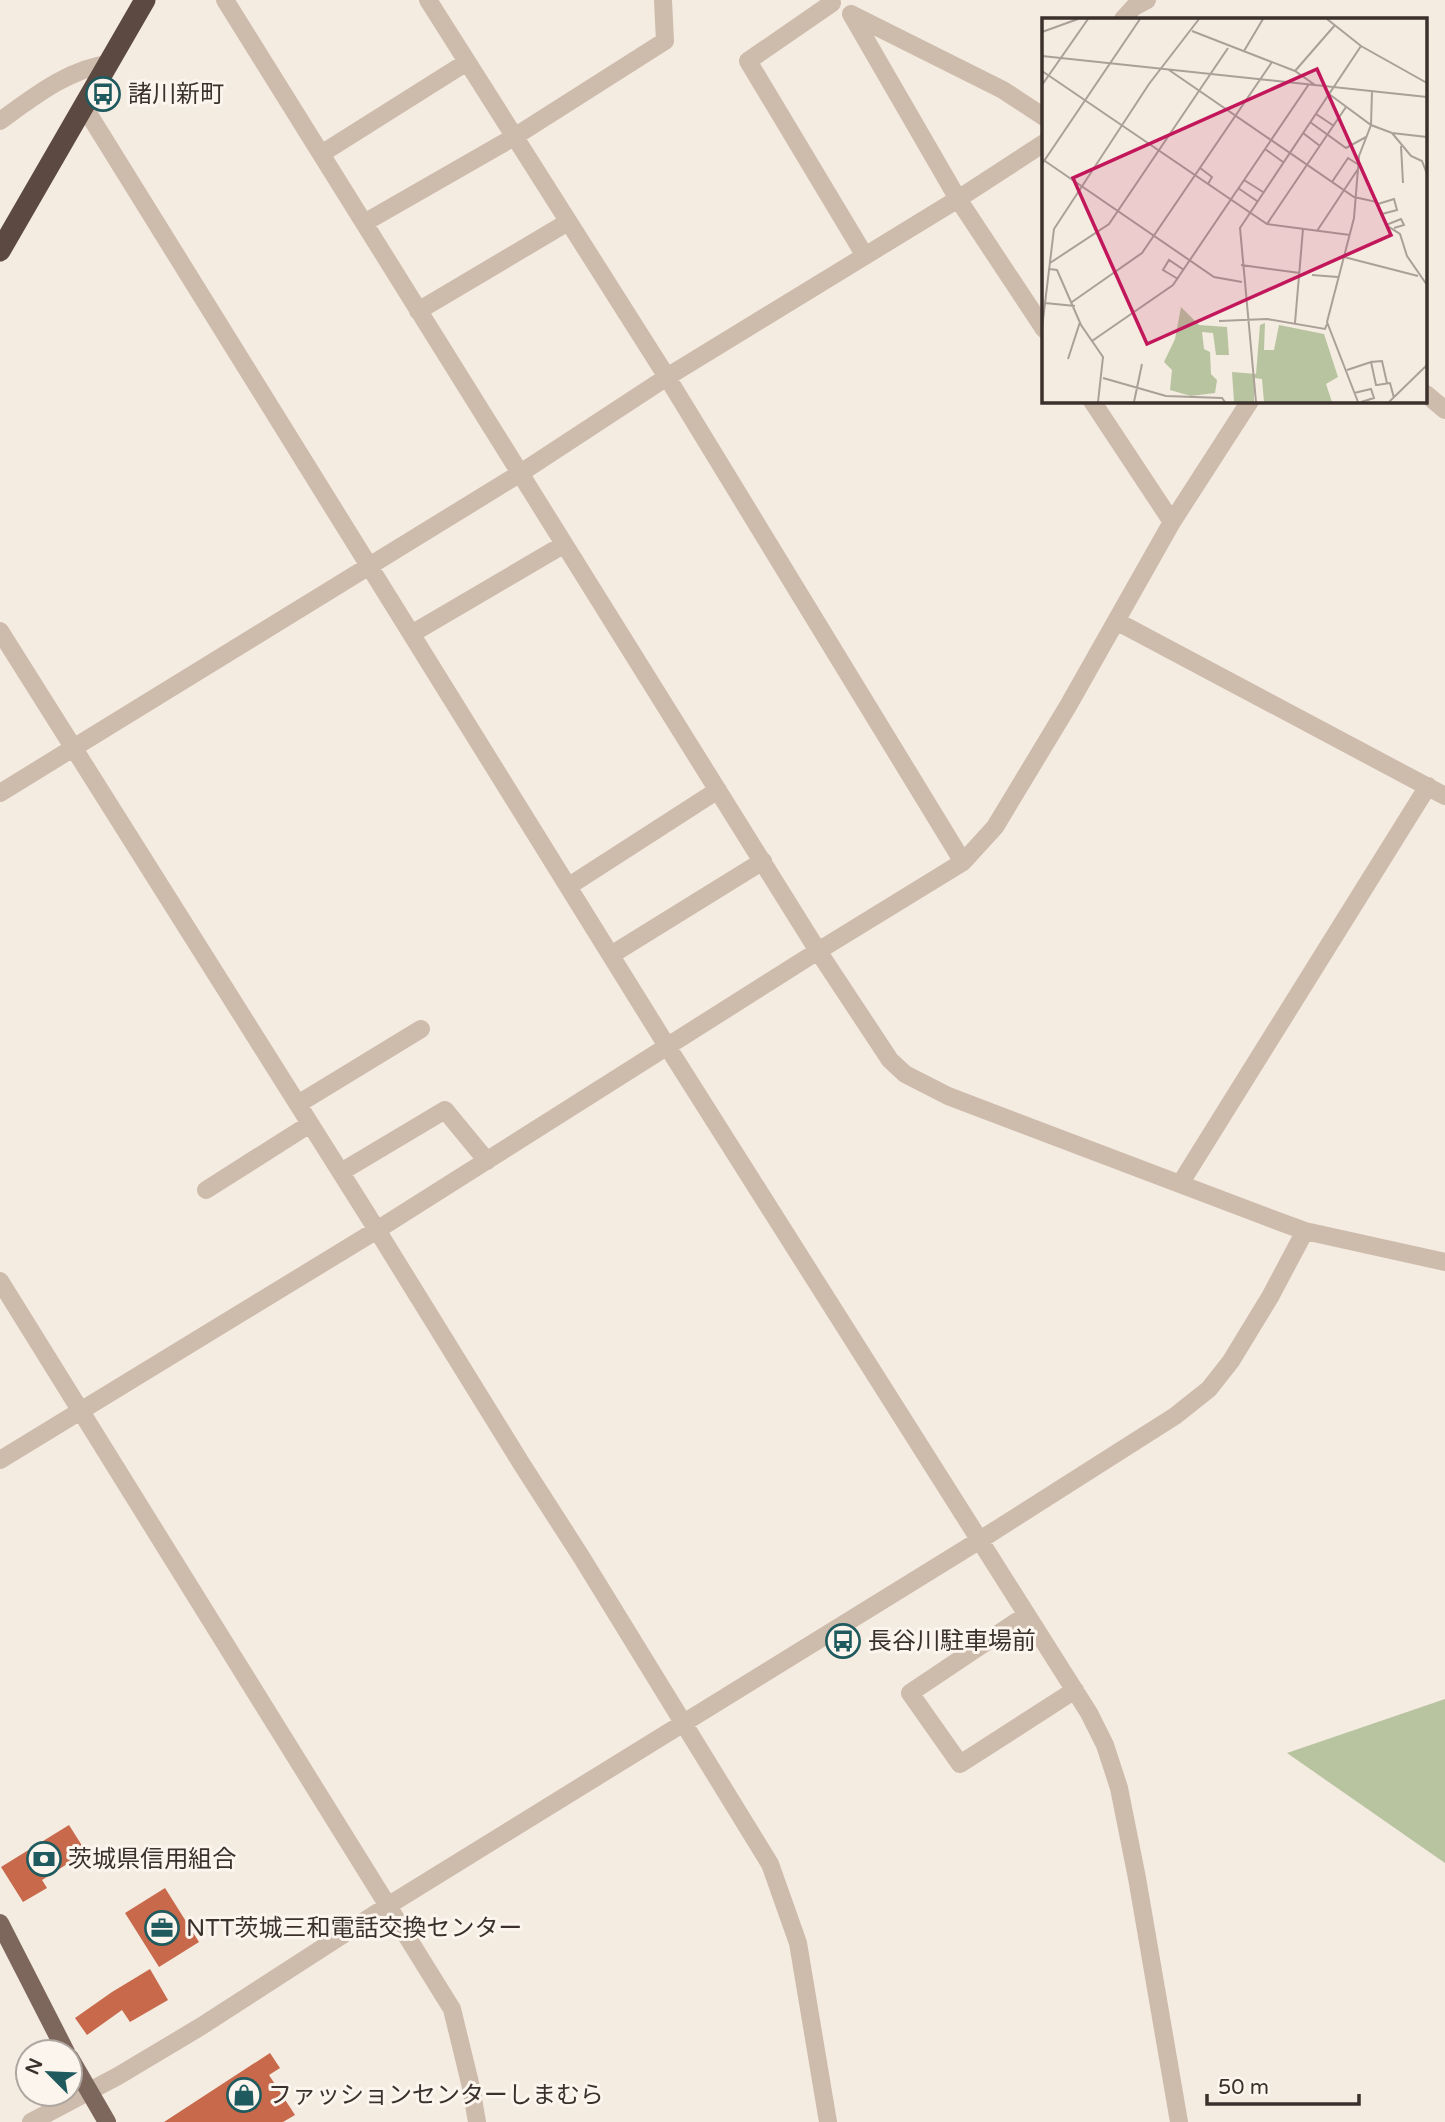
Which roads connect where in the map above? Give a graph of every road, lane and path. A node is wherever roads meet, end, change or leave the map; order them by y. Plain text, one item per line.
1 (145, 0) edge
2 (225, 0) edge
3 (428, 0) edge
4 (663, 0) edge
5 (1147, 0) edge
6 (829, 1) edge
7 (851, 14) junction
8 (1124, 18) edge
9 (467, 62) junction
10 (108, 64) junction
11 (83, 105) junction
12 (1042, 116) edge
13 (0, 121) edge
14 (514, 136) junction
15 (1042, 144) edge
16 (321, 154) junction
17 (958, 199) junction
18 (568, 222) junction
19 (364, 223) junction
20 (0, 251) edge
21 (865, 256) junction
22 (418, 311) junction
23 (1042, 326) edge
24 (667, 377) junction
25 (1428, 396) edge
26 (1093, 402) edge
27 (1249, 402) edge
28 (1445, 410) edge
29 (519, 474) junction
30 (1172, 522) junction
31 (563, 545) junction
32 (370, 564) junction
33 (1116, 621) junction
34 (0, 631) edge
35 (413, 633) junction
36 (73, 747) junction
37 (1427, 786) junction
38 (718, 790) junction
39 (0, 793) edge
40 (1445, 796) edge
41 (764, 861) junction
42 (963, 862) junction
43 (569, 886) junction
44 (818, 951) junction
45 (611, 955) junction
46 (421, 1029) dead end
47 (667, 1046) junction
48 (298, 1104) junction
49 (310, 1124) junction
50 (487, 1160) junction
51 (341, 1172) junction
52 (1180, 1184) junction
53 (206, 1190) dead end
54 (377, 1230) junction
55 (1305, 1231) junction
56 (1445, 1262) edge
57 (0, 1281) edge
58 (7, 1310) edge
59 (79, 1410) junction
60 (0, 1460) edge
61 (980, 1540) junction
62 (1026, 1616) junction
63 (1075, 1690) junction
64 (685, 1723) junction
65 (389, 1905) junction
66 (0, 1923) edge
67 (59, 2038) edge
68 (84, 2083) edge
69 (88, 2090) junction
70 (31, 2122) edge
71 (107, 2122) edge
72 (477, 2122) edge
73 (828, 2122) edge
74 (1178, 2122) edge

1 - 10 highway
2 - 16 street
3 - 9 street
4 - 14 street
5 - 8 street
6 - 7 street
6 - 21 street
7 - 12 street
7 - 17 street
9 - 14 street
9 - 16 street
10 - 11 highway
10 - 13 street
11 - 20 highway
11 - 32 street
14 - 18 street
14 - 19 street
15 - 17 street
16 - 19 street
17 - 21 street
17 - 23 street
18 - 22 street
18 - 24 street
19 - 22 street
21 - 24 street
22 - 29 street
24 - 29 street
24 - 42 street
25 - 28 street
26 - 30 street
27 - 30 street
29 - 31 street
29 - 32 street
30 - 33 street
31 - 35 street
31 - 38 street
32 - 35 street
32 - 36 street
33 - 37 street
33 - 42 street
34 - 36 street
35 - 43 street
36 - 39 street
36 - 48 street
37 - 40 street
37 - 52 street
38 - 41 street
38 - 43 street
41 - 44 street
41 - 45 street
42 - 44 street
43 - 45 street
44 - 47 street
44 - 52 street
45 - 47 street
46 - 48 street
47 - 50 street
47 - 61 street
48 - 49 street
49 - 51 street
49 - 53 street
50 - 51 street
50 - 54 street
51 - 54 street
52 - 55 street
54 - 59 street
54 - 64 street
55 - 56 street
55 - 61 street
57 - 58 street
58 - 59 street
59 - 60 street
59 - 65 street
61 - 62 street
61 - 64 street
62 - 63 street
62 - 63 street
63 - 74 street
64 - 65 street
64 - 73 street
65 - 69 street
65 - 72 street
66 - 67 main road
68 - 69 main road
69 - 70 street
69 - 71 main road

